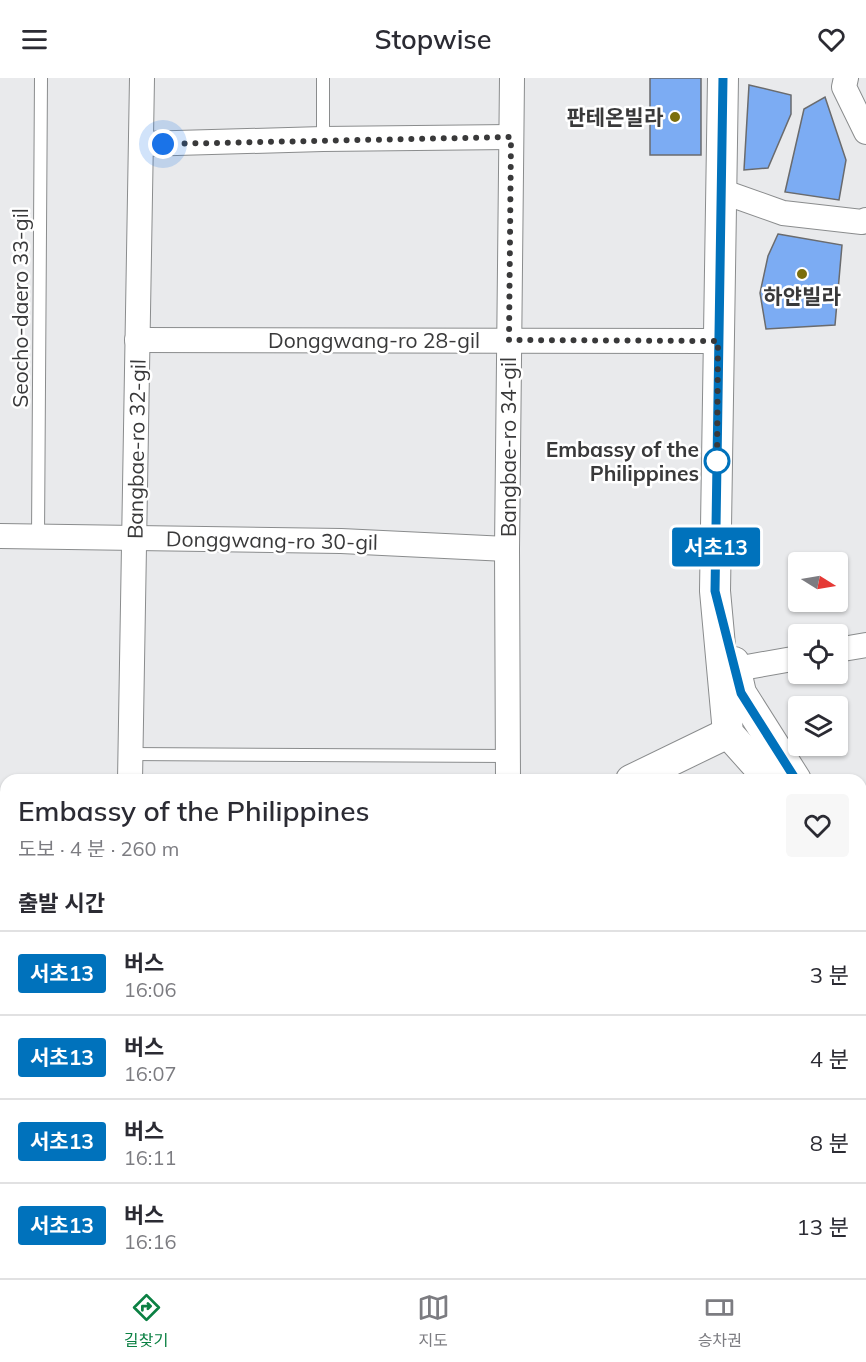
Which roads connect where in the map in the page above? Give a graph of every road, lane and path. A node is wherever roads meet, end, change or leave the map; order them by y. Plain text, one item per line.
1 (41, 78) edge
2 (142, 78) edge
3 (323, 78) edge
4 (512, 78) edge
5 (723, 78) edge
6 (846, 78) edge
7 (866, 132) edge
8 (511, 137) junction
9 (323, 139) junction
10 (141, 144) junction
11 (721, 191) junction
12 (866, 220) edge
13 (137, 340) junction
14 (509, 340) junction
15 (718, 341) junction
16 (0, 536) edge
17 (38, 537) junction
18 (135, 538) junction
19 (507, 549) junction
20 (715, 591) junction
21 (866, 645) edge
22 (848, 649) edge
23 (788, 660) edge
24 (736, 669) junction
25 (728, 734) junction
26 (130, 754) junction
27 (508, 756) junction
28 (130, 774) edge
29 (508, 774) edge
30 (644, 774) edge
31 (765, 774) edge
32 (792, 774) edge

1 - 17 lane, Seocho-daero 33-gil
2 - 10 street, Bangbae-ro 32-gil
3 - 9 lane
4 - 8 street, Bangbae-ro 34-gil
5 - 11 street
6 - 7 street
8 - 9 street
8 - 14 street, Bangbae-ro 34-gil
9 - 10 street
10 - 13 street, Bangbae-ro 32-gil
11 - 12 street
11 - 15 street
13 - 14 street, Donggwang-ro 28-gil
13 - 18 street, Bangbae-ro 32-gil
14 - 15 street, Donggwang-ro 28-gil
14 - 19 street, Bangbae-ro 34-gil
15 - 20 street
16 - 17 street, Donggwang-ro 30-gil
17 - 18 street, Donggwang-ro 30-gil
18 - 19 street, Donggwang-ro 30-gil
18 - 26 street, Bangbae-ro 32-gil
19 - 27 street, Bangbae-ro 34-gil
20 - 24 street
20 - 25 street
21 - 22 street
23 - 24 street
24 - 32 street
25 - 30 street
25 - 31 street
26 - 27 lane
26 - 28 street, Bangbae-ro 32-gil
27 - 29 street, Bangbae-ro 34-gil

